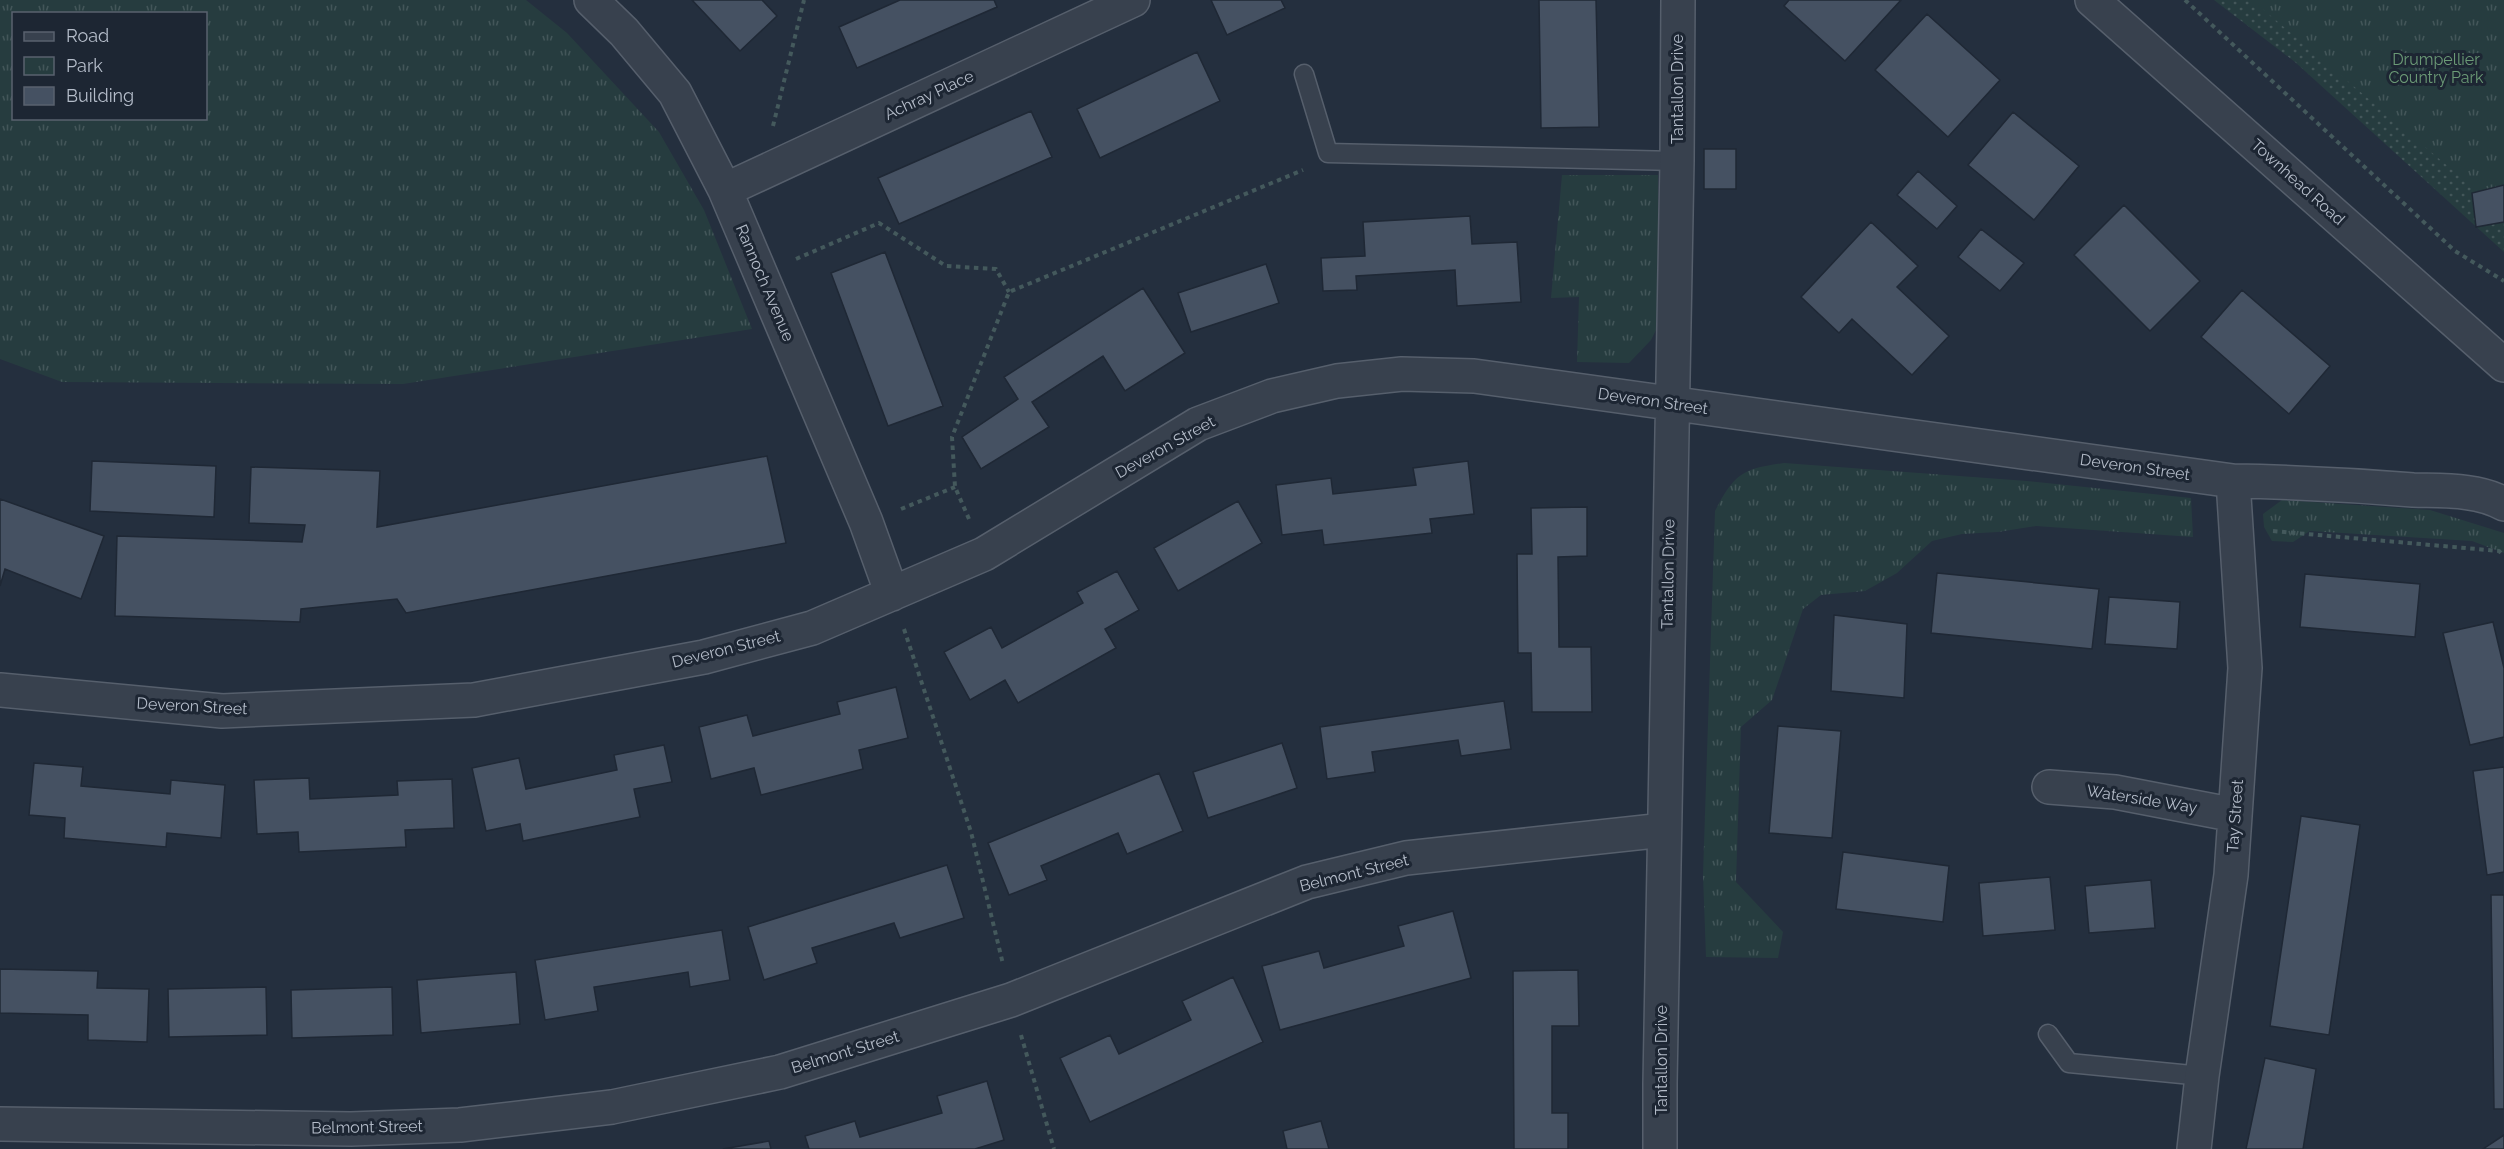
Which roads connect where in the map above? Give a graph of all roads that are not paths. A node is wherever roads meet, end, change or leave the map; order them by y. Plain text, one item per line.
1 (591, 0) edge
2 (1133, 0) edge
3 (1677, 0) edge
4 (2092, 0) edge
5 (1304, 74) dead end
6 (1677, 161) junction
7 (725, 190) junction
8 (2504, 365) edge
9 (1672, 404) junction
10 (2233, 481) junction
11 (2504, 504) edge
12 (892, 594) junction
13 (0, 690) edge
14 (2049, 787) dead end
15 (2235, 815) junction
16 (1664, 830) junction
17 (2048, 1034) dead end
18 (2202, 1076) junction
19 (0, 1124) edge
20 (1660, 1149) edge
21 (2194, 1149) edge

1 - 7 street, Rannoch Avenue
2 - 7 street, Achray Place
3 - 6 street, Tantallon Drive
4 - 8 street, Townhead Road
5 - 6 lane
6 - 9 street, Tantallon Drive
7 - 12 street, Rannoch Avenue
9 - 10 street, Deveron Street
9 - 12 street, Deveron Street
9 - 16 street, Tantallon Drive
10 - 11 street, Deveron Street
10 - 15 street, Tay Street
12 - 13 street, Deveron Street
14 - 15 street, Waterside Way
15 - 18 street, Tay Street
16 - 19 street, Belmont Street
16 - 20 street, Tantallon Drive
17 - 18 lane
18 - 21 street, Tay Street

